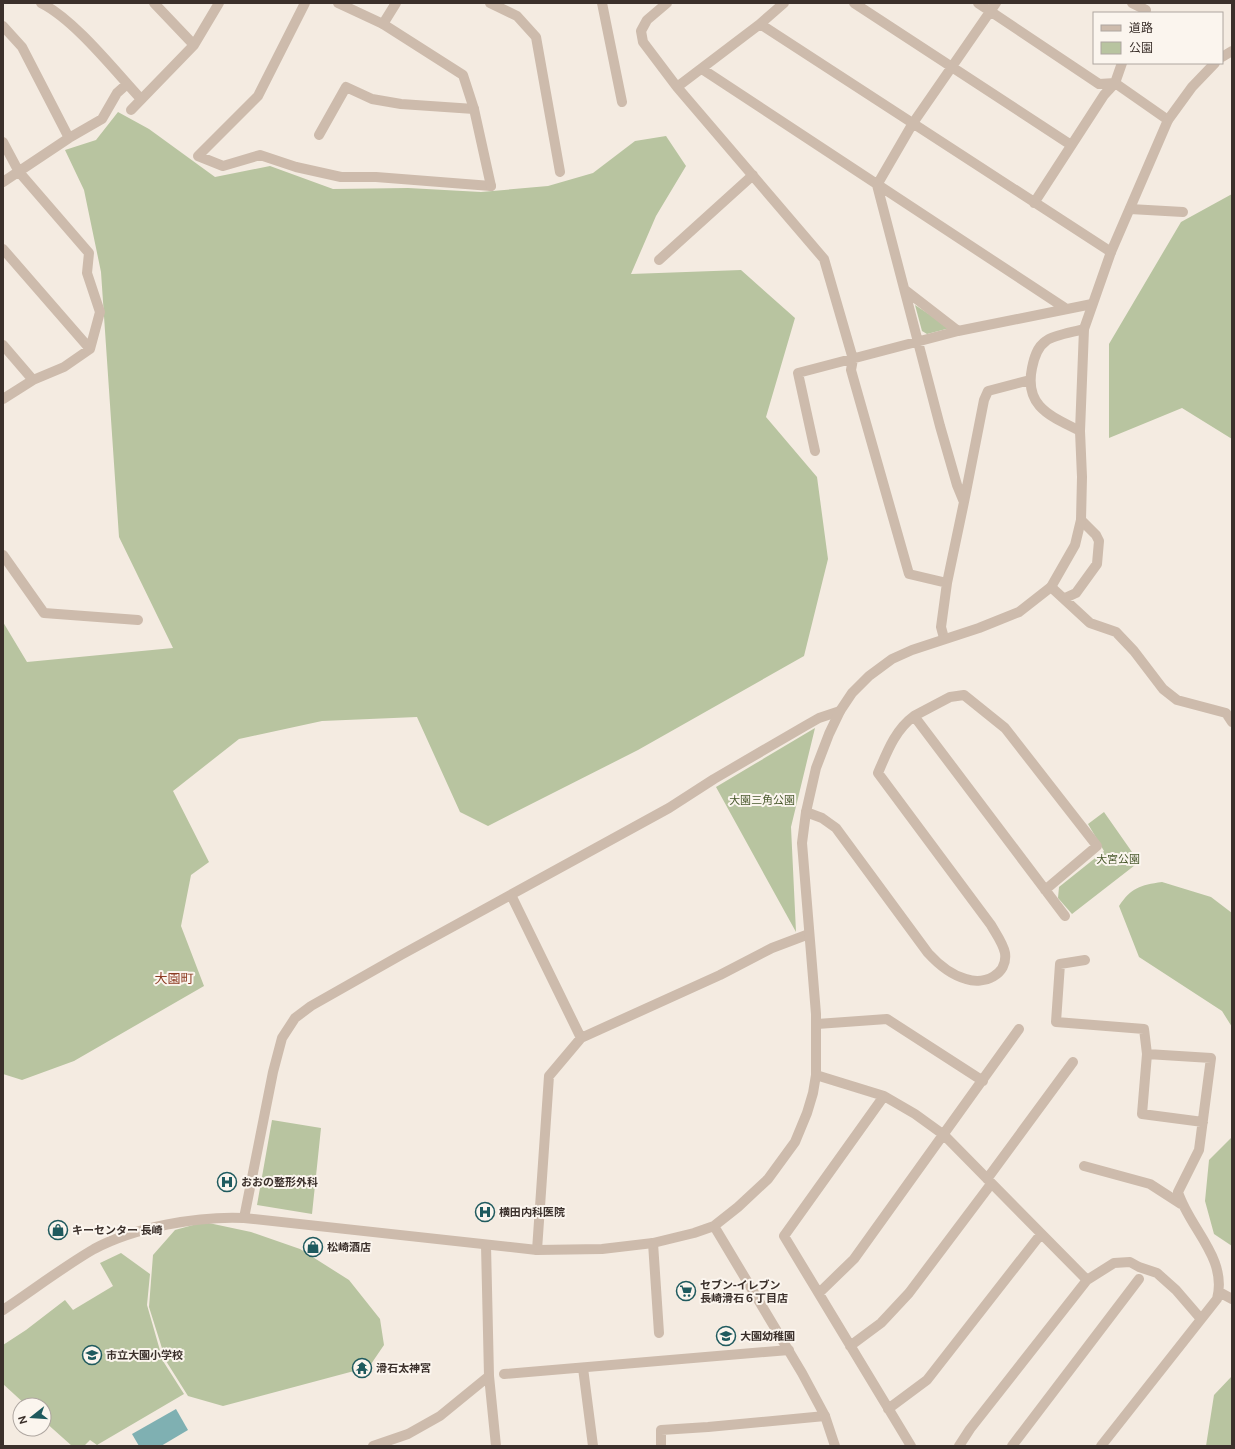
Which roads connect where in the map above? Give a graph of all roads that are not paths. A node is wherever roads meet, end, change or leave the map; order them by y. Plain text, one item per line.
1 (41, 3) edge
2 (154, 3) edge
3 (219, 3) edge
4 (305, 3) edge
5 (338, 3) edge
6 (396, 3) edge
7 (490, 3) edge
8 (602, 3) edge
9 (668, 3) edge
10 (784, 3) edge
11 (854, 3) edge
12 (978, 3) edge
13 (1132, 3) edge
14 (993, 7) edge
15 (1148, 9) edge
16 (383, 24) junction
17 (760, 24) junction
18 (3, 26) edge
19 (194, 45) junction
20 (1232, 51) edge
21 (1223, 57) edge
22 (1122, 64) edge
23 (1214, 64) edge
24 (952, 66) junction
25 (702, 69) junction
26 (1115, 83) junction
27 (127, 84) junction
28 (677, 87) junction
29 (141, 99) junction
30 (622, 102) dead end
31 (474, 109) junction
32 (131, 110) dead end
33 (1168, 120) junction
34 (913, 123) junction
35 (319, 135) dead end
36 (69, 138) junction
37 (3, 142) edge
38 (1071, 145) junction
39 (19, 172) junction
40 (560, 172) dead end
41 (753, 175) junction
42 (3, 182) edge
43 (877, 185) junction
44 (1034, 203) junction
45 (1130, 209) junction
46 (1183, 212) dead end
47 (3, 249) edge
48 (1111, 252) junction
49 (659, 260) dead end
50 (905, 290) junction
51 (1092, 304) junction
52 (1065, 308) junction
53 (1084, 329) junction
54 (958, 331) junction
55 (919, 342) junction
56 (3, 344) edge
57 (90, 350) junction
58 (853, 359) junction
59 (33, 380) junction
60 (1030, 380) junction
61 (3, 399) edge
62 (1080, 431) junction
63 (815, 451) dead end
64 (964, 502) junction
65 (1081, 520) junction
66 (3, 555) edge
67 (947, 583) junction
68 (1051, 587) junction
69 (1066, 598) junction
70 (138, 620) dead end
71 (944, 638) junction
72 (840, 712) junction
73 (914, 716) junction
74 (1232, 722) edge
75 (806, 812) junction
76 (1046, 890) junction
77 (511, 895) junction
78 (1065, 916) dead end
79 (809, 934) junction
80 (1085, 960) dead end
81 (816, 1024) junction
82 (1019, 1029) dead end
83 (581, 1038) junction
84 (1147, 1054) junction
85 (1073, 1062) dead end
86 (816, 1075) junction
87 (983, 1081) junction
88 (884, 1096) junction
89 (1203, 1122) junction
90 (944, 1135) junction
91 (1084, 1166) dead end
92 (989, 1182) junction
93 (1181, 1204) junction
94 (244, 1218) junction
95 (714, 1226) junction
96 (1041, 1234) junction
97 (653, 1243) junction
98 (486, 1245) junction
99 (537, 1250) junction
100 (1139, 1279) dead end
101 (1087, 1280) junction
102 (1219, 1292) junction
103 (819, 1293) junction
104 (1232, 1299) edge
105 (3, 1310) edge
106 (1201, 1319) junction
107 (659, 1333) dead end
108 (850, 1346) junction
109 (789, 1350) junction
110 (583, 1368) junction
111 (504, 1374) dead end
112 (490, 1376) junction
113 (888, 1409) junction
114 (825, 1416) junction
115 (373, 1446) edge
116 (377, 1446) edge
117 (496, 1446) edge
118 (593, 1446) edge
119 (661, 1446) edge
120 (835, 1446) edge
121 (911, 1446) edge
122 (959, 1446) edge
123 (1012, 1446) edge
124 (1101, 1446) edge

1 - 27 street
2 - 19 street
3 - 19 street
4 - 31 street
5 - 16 street
6 - 16 street
7 - 40 street
8 - 30 street
9 - 28 street
10 - 17 street
11 - 24 street
12 - 14 street
13 - 15 street
14 - 24 street
14 - 26 street
16 - 31 street
17 - 25 street
17 - 34 street
18 - 36 street
19 - 29 street
20 - 21 street
22 - 26 street
23 - 33 street
24 - 34 street
24 - 38 street
25 - 28 street
25 - 43 street
26 - 33 street
26 - 38 street
27 - 29 street
27 - 36 street
28 - 41 street
29 - 32 street
31 - 35 street
33 - 45 street
34 - 43 street
34 - 44 street
36 - 39 street
37 - 39 street
38 - 44 street
39 - 42 street
39 - 57 street
41 - 49 street
41 - 58 street
43 - 50 street
43 - 52 street
44 - 48 street
45 - 46 street
45 - 48 street
47 - 57 street
48 - 51 street
50 - 54 street
50 - 55 street
51 - 52 street
51 - 53 street
52 - 54 street
53 - 60 street
53 - 62 street
54 - 55 street
55 - 58 street
55 - 64 street
56 - 59 street
57 - 59 street
58 - 63 street
58 - 67 street
59 - 61 street
60 - 62 street
60 - 64 street
62 - 65 street
64 - 67 street
65 - 68 street
65 - 69 street
66 - 70 street
67 - 71 street
68 - 69 street
68 - 71 street
69 - 74 street
71 - 72 street
72 - 75 street
72 - 77 street
73 - 75 street
73 - 76 street
73 - 76 street
75 - 79 street
76 - 78 street
77 - 83 street
77 - 94 street
79 - 81 street
79 - 83 street
80 - 84 street
81 - 86 street
81 - 87 street
82 - 87 street
83 - 99 street
84 - 89 street
84 - 89 street
85 - 92 street
86 - 88 street
86 - 95 street
87 - 90 street
88 - 90 street
88 - 103 street
89 - 93 street
90 - 92 street
90 - 103 street
91 - 93 street
92 - 96 street
92 - 108 street
93 - 102 street
94 - 98 street
94 - 105 street
95 - 97 street
95 - 109 street
96 - 101 street
96 - 113 street
97 - 99 street
97 - 107 street
98 - 99 street
98 - 112 street
100 - 123 street
101 - 106 street
101 - 122 street
102 - 104 street
102 - 106 street
103 - 108 street
106 - 124 street
108 - 113 street
109 - 110 street
109 - 114 street
110 - 111 street
110 - 118 street
112 - 116 street
112 - 117 street
113 - 121 street
114 - 119 street
114 - 120 street
115 - 116 street

